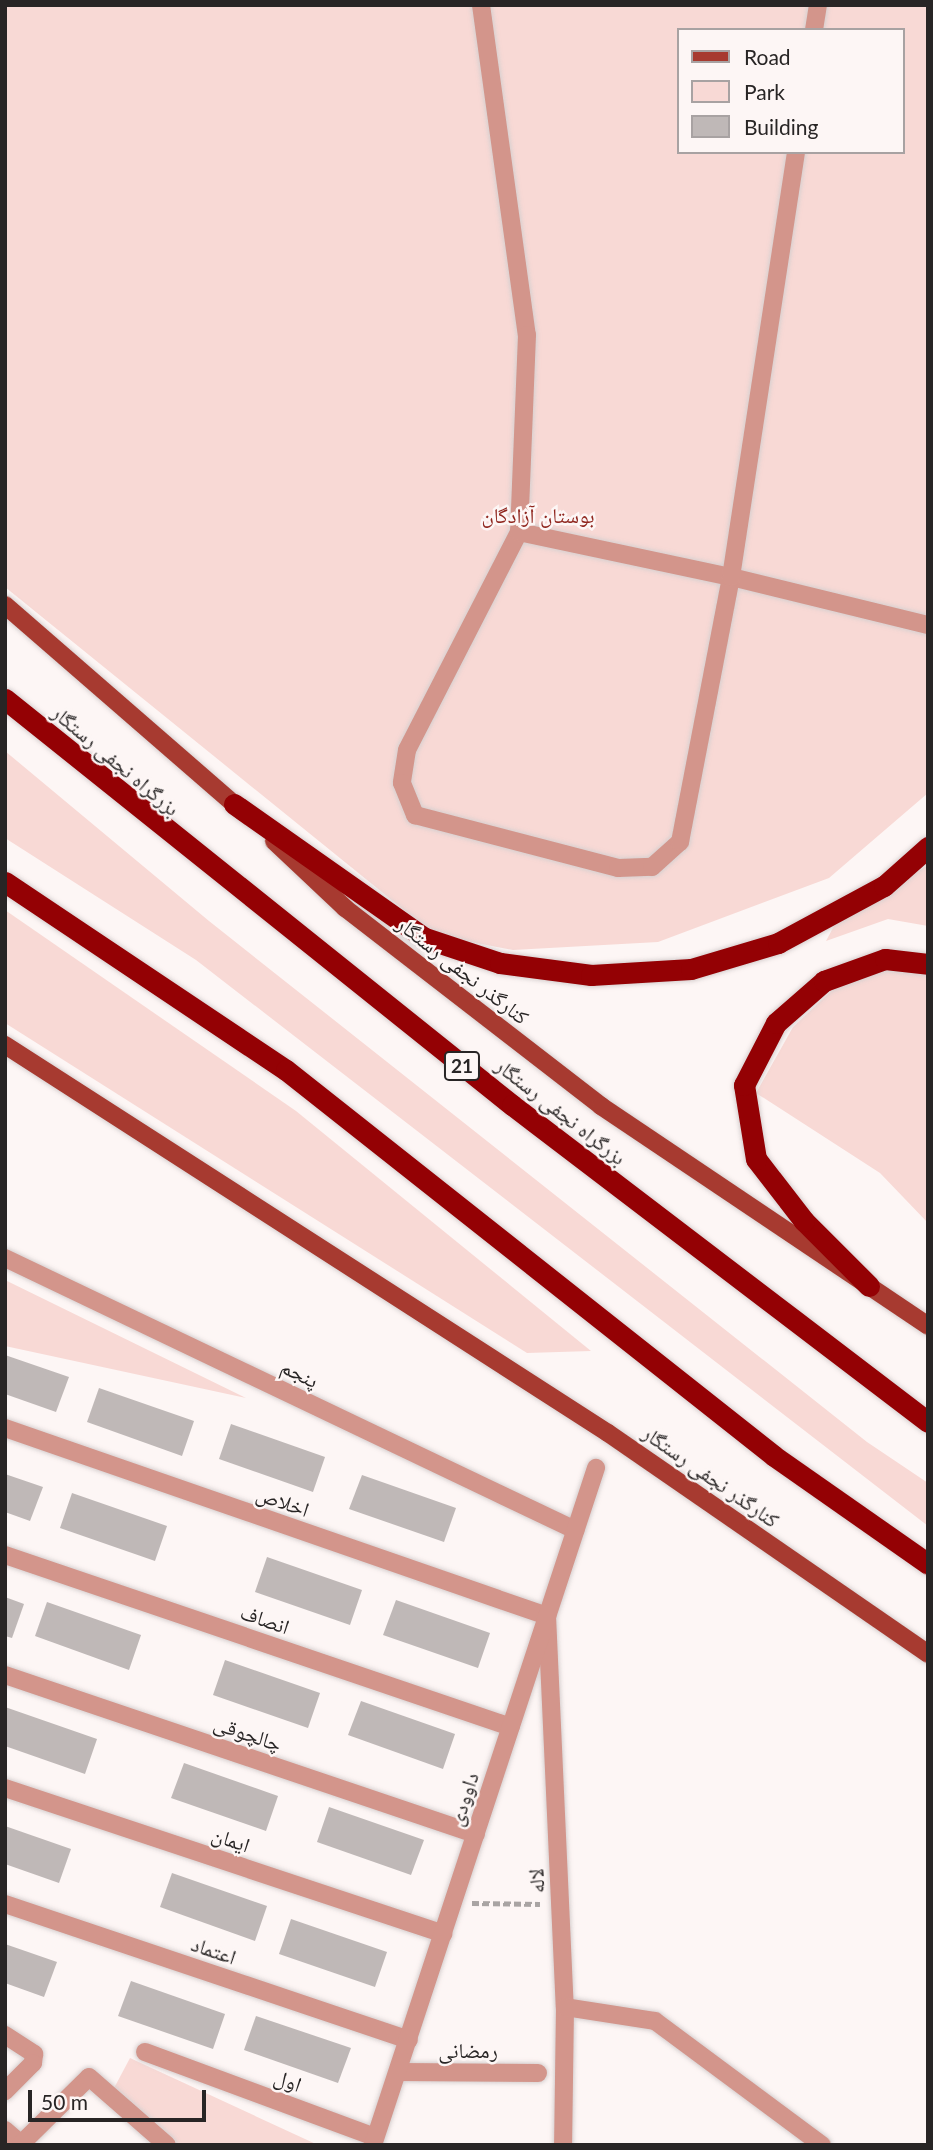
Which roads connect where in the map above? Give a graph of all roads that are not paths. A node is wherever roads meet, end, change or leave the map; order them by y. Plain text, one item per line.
1 (481, 5) edge
2 (818, 5) edge
3 (814, 28) edge
4 (796, 154) edge
5 (519, 532) junction
6 (731, 577) junction
7 (5, 606) edge
8 (928, 625) edge
9 (5, 699) edge
10 (234, 804) junction
11 (928, 847) edge
12 (5, 882) edge
13 (928, 964) edge
14 (5, 1045) edge
15 (5, 1258) edge
16 (869, 1286) junction
17 (928, 1326) edge
18 (928, 1422) edge
19 (5, 1428) edge
20 (596, 1468) dead end
21 (575, 1530) junction
22 (5, 1555) edge
23 (928, 1564) edge
24 (547, 1616) junction
25 (928, 1654) edge
26 (5, 1675) edge
27 (511, 1727) junction
28 (5, 1787) edge
29 (476, 1834) junction
30 (5, 1904) edge
31 (443, 1934) junction
32 (565, 2007) junction
33 (5, 2035) edge
34 (409, 2040) junction
35 (145, 2052) dead end
36 (398, 2073) junction
37 (538, 2073) dead end
38 (5, 2091) edge
39 (5, 2130) edge
40 (374, 2141) edge
41 (22, 2145) edge
42 (167, 2145) edge
43 (563, 2145) edge
44 (822, 2145) edge

1 - 5 street
2 - 3 street
4 - 6 street
5 - 6 street
5 - 6 street
6 - 8 street
7 - 10 main road, کنارگذر نجفی رستگار
9 - 18 highway, بزرگراه نجفی رستگار / 21
10 - 11 highway
10 - 16 main road, کنارگذر نجفی رستگار
12 - 23 highway
13 - 16 highway
14 - 25 main road, کنارگذر نجفی رستگار
15 - 21 street, پنجم
16 - 17 main road, کنارگذر نجفی رستگار
19 - 24 street, اخلاص
20 - 21 street, داوودی
21 - 24 street, داوودی
22 - 27 street, انصاف
24 - 27 street, داوودی
24 - 32 street, لاله
26 - 29 street, چالچوقی
27 - 29 street, داوودی
28 - 31 street, ایمان
29 - 31 street, داوودی
30 - 34 street, اعتماد
31 - 34 street, داوودی
32 - 43 street, لاله
32 - 44 street
33 - 38 street
34 - 36 street, داوودی
35 - 40 street, اول
36 - 37 street, رمضانی
36 - 40 street, داوودی
39 - 41 street
41 - 42 street

